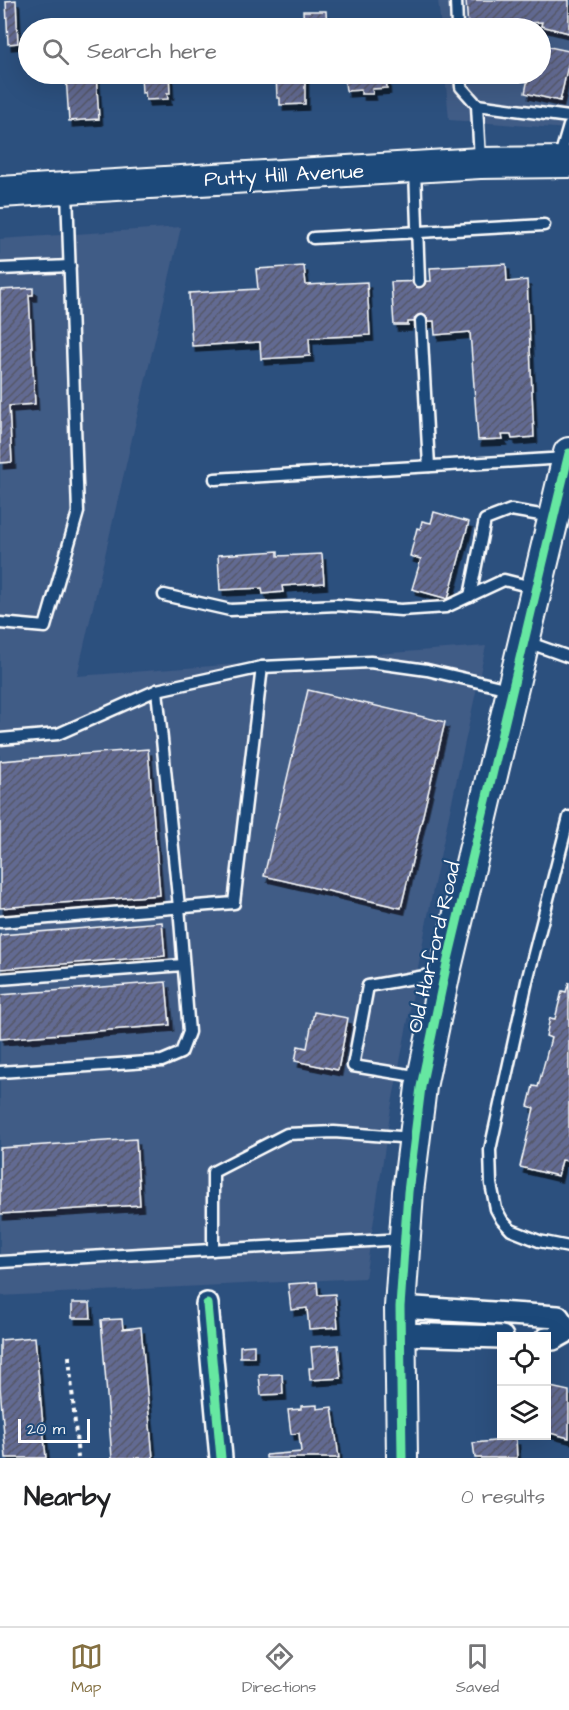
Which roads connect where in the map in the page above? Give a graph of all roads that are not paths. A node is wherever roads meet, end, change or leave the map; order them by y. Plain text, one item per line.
1 (456, 0) edge
2 (457, 18) edge
3 (461, 84) edge
4 (477, 105) junction
5 (569, 117) edge
6 (569, 126) edge
7 (564, 162) edge
8 (480, 163) junction
9 (415, 167) junction
10 (67, 188) junction
11 (0, 192) edge
12 (544, 225) dead end
13 (416, 233) junction
14 (313, 238) dead end
15 (70, 266) junction
16 (0, 269) edge
17 (419, 281) dead end
18 (421, 321) dead end
19 (568, 456) edge
20 (429, 466) junction
21 (215, 479) dead end
22 (554, 517) junction
23 (537, 588) junction
24 (164, 595) dead end
25 (470, 596) junction
26 (0, 623) edge
27 (524, 641) junction
28 (569, 657) edge
29 (262, 667) junction
30 (157, 690) junction
31 (513, 690) junction
32 (0, 739) edge
33 (569, 817) edge
34 (179, 907) junction
35 (0, 922) edge
36 (183, 965) junction
37 (445, 972) junction
38 (0, 980) edge
39 (0, 1072) edge
40 (424, 1077) junction
41 (414, 1138) junction
42 (404, 1239) junction
43 (569, 1247) edge
44 (213, 1250) junction
45 (0, 1262) edge
46 (207, 1304) dead end
47 (400, 1320) junction
48 (568, 1330) edge
49 (497, 1336) edge
50 (551, 1339) edge
51 (221, 1458) edge
52 (402, 1458) edge

1 - 2 lane
3 - 4 lane
4 - 5 lane
4 - 8 lane
6 - 7 lane
7 - 8 street, Putty Hill Avenue
8 - 9 street, Putty Hill Avenue
9 - 10 street, Putty Hill Avenue
9 - 13 lane
10 - 11 street, Putty Hill Avenue
10 - 15 lane
12 - 13 lane
13 - 14 lane
13 - 17 lane
15 - 16 lane
15 - 26 lane
18 - 20 lane
19 - 20 lane
19 - 22 street, Old Harford Road
20 - 21 lane
22 - 23 street, Old Harford Road
22 - 25 lane
23 - 25 lane
23 - 27 street, Old Harford Road
24 - 25 lane
27 - 28 lane
27 - 31 street, Old Harford Road
29 - 30 lane
29 - 31 lane
29 - 34 lane
30 - 32 lane
30 - 34 lane
31 - 37 street, Old Harford Road
33 - 43 lane
34 - 35 lane
34 - 36 lane
36 - 38 lane
36 - 39 lane
37 - 40 street, Old Harford Road
37 - 40 lane
40 - 41 street, Old Harford Road
41 - 42 street, Old Harford Road
41 - 44 lane
42 - 44 lane
42 - 47 street, Old Harford Road
44 - 45 lane
46 - 51 street
47 - 48 street
47 - 49 street
47 - 52 street, Old Harford Road
48 - 50 street

